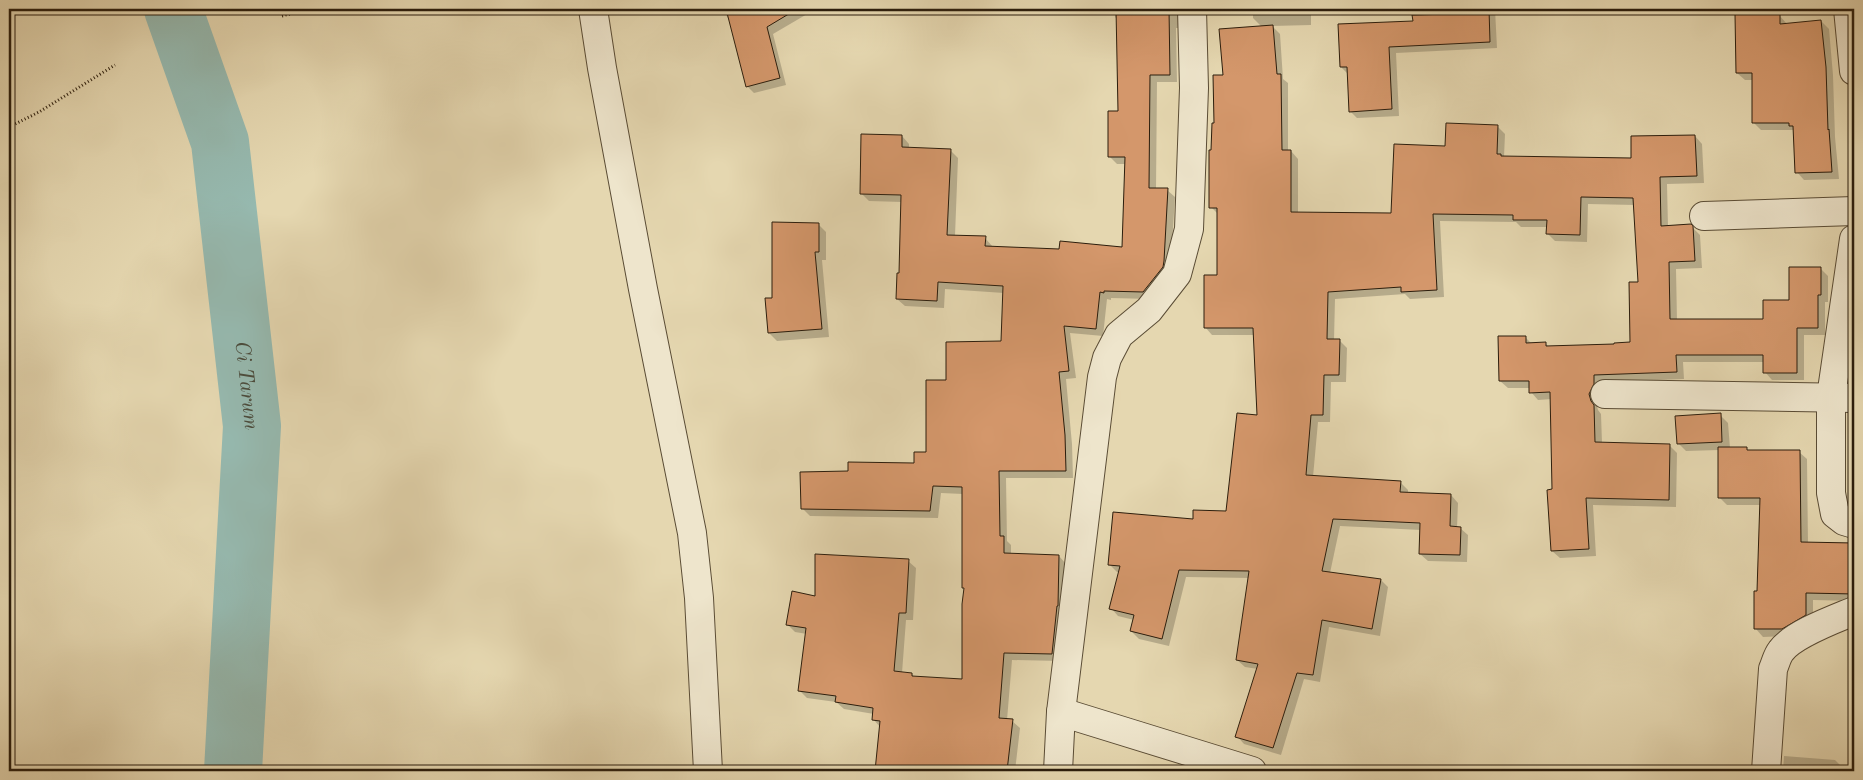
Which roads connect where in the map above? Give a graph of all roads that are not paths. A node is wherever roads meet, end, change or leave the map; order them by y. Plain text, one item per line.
1 (593, 9) edge
2 (1192, 9) edge
3 (1848, 9) edge
4 (1854, 71) edge
5 (1854, 211) edge
6 (1704, 216) dead end
7 (1854, 239) edge
8 (1605, 394) dead end
9 (1843, 398) edge
10 (1854, 524) edge
11 (1854, 611) edge
12 (1061, 712) junction
13 (708, 771) edge
14 (1058, 771) edge
15 (1252, 771) edge
16 (1766, 771) edge

1 - 13 street
2 - 12 street
3 - 4 street
5 - 6 street
7 - 9 street
8 - 9 street
9 - 10 street
11 - 16 street
12 - 14 street
12 - 15 street

